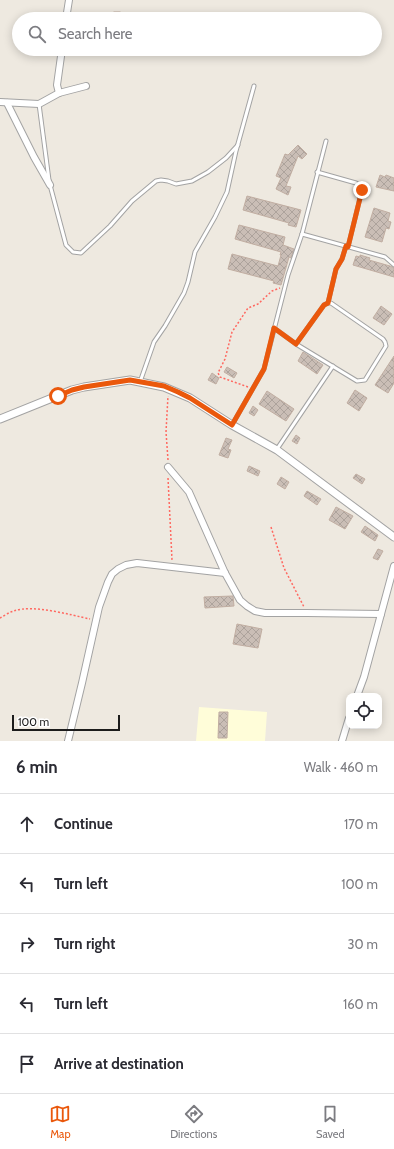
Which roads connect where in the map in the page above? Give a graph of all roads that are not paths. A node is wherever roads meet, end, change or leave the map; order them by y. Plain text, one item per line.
1 (69, 0) edge
2 (67, 12) edge
3 (61, 56) edge
4 (86, 86) dead end
5 (254, 86) dead end
6 (59, 93) junction
7 (0, 102) edge
8 (7, 103) junction
9 (39, 104) junction
10 (326, 141) dead end
11 (238, 145) junction
12 (317, 172) junction
13 (50, 185) junction
14 (302, 234) junction
15 (347, 246) junction
16 (394, 265) edge
17 (328, 303) junction
18 (274, 328) junction
19 (296, 344) junction
20 (333, 366) junction
21 (140, 382) junction
22 (0, 419) edge
23 (232, 425) junction
24 (277, 450) junction
25 (168, 467) dead end
26 (394, 537) edge
27 (394, 566) edge
28 (225, 573) junction
29 (381, 614) junction
30 (359, 693) edge
31 (346, 728) edge
32 (68, 741) edge
33 (342, 741) edge

1 - 2 street
3 - 6 street
4 - 6 street
5 - 11 lane
6 - 9 street
7 - 8 street
8 - 9 street
8 - 13 street
9 - 13 lane
10 - 12 lane
11 - 13 lane
11 - 21 lane
12 - 14 lane
12 - 15 lane
14 - 15 lane
14 - 18 lane
15 - 16 lane
15 - 17 lane
17 - 19 lane
17 - 20 lane
18 - 19 lane
18 - 23 lane
19 - 20 lane
20 - 24 lane
21 - 22 street
21 - 23 street
23 - 24 street
24 - 26 street
25 - 28 street
27 - 29 street
28 - 29 street
28 - 32 street
29 - 30 street
31 - 33 street

